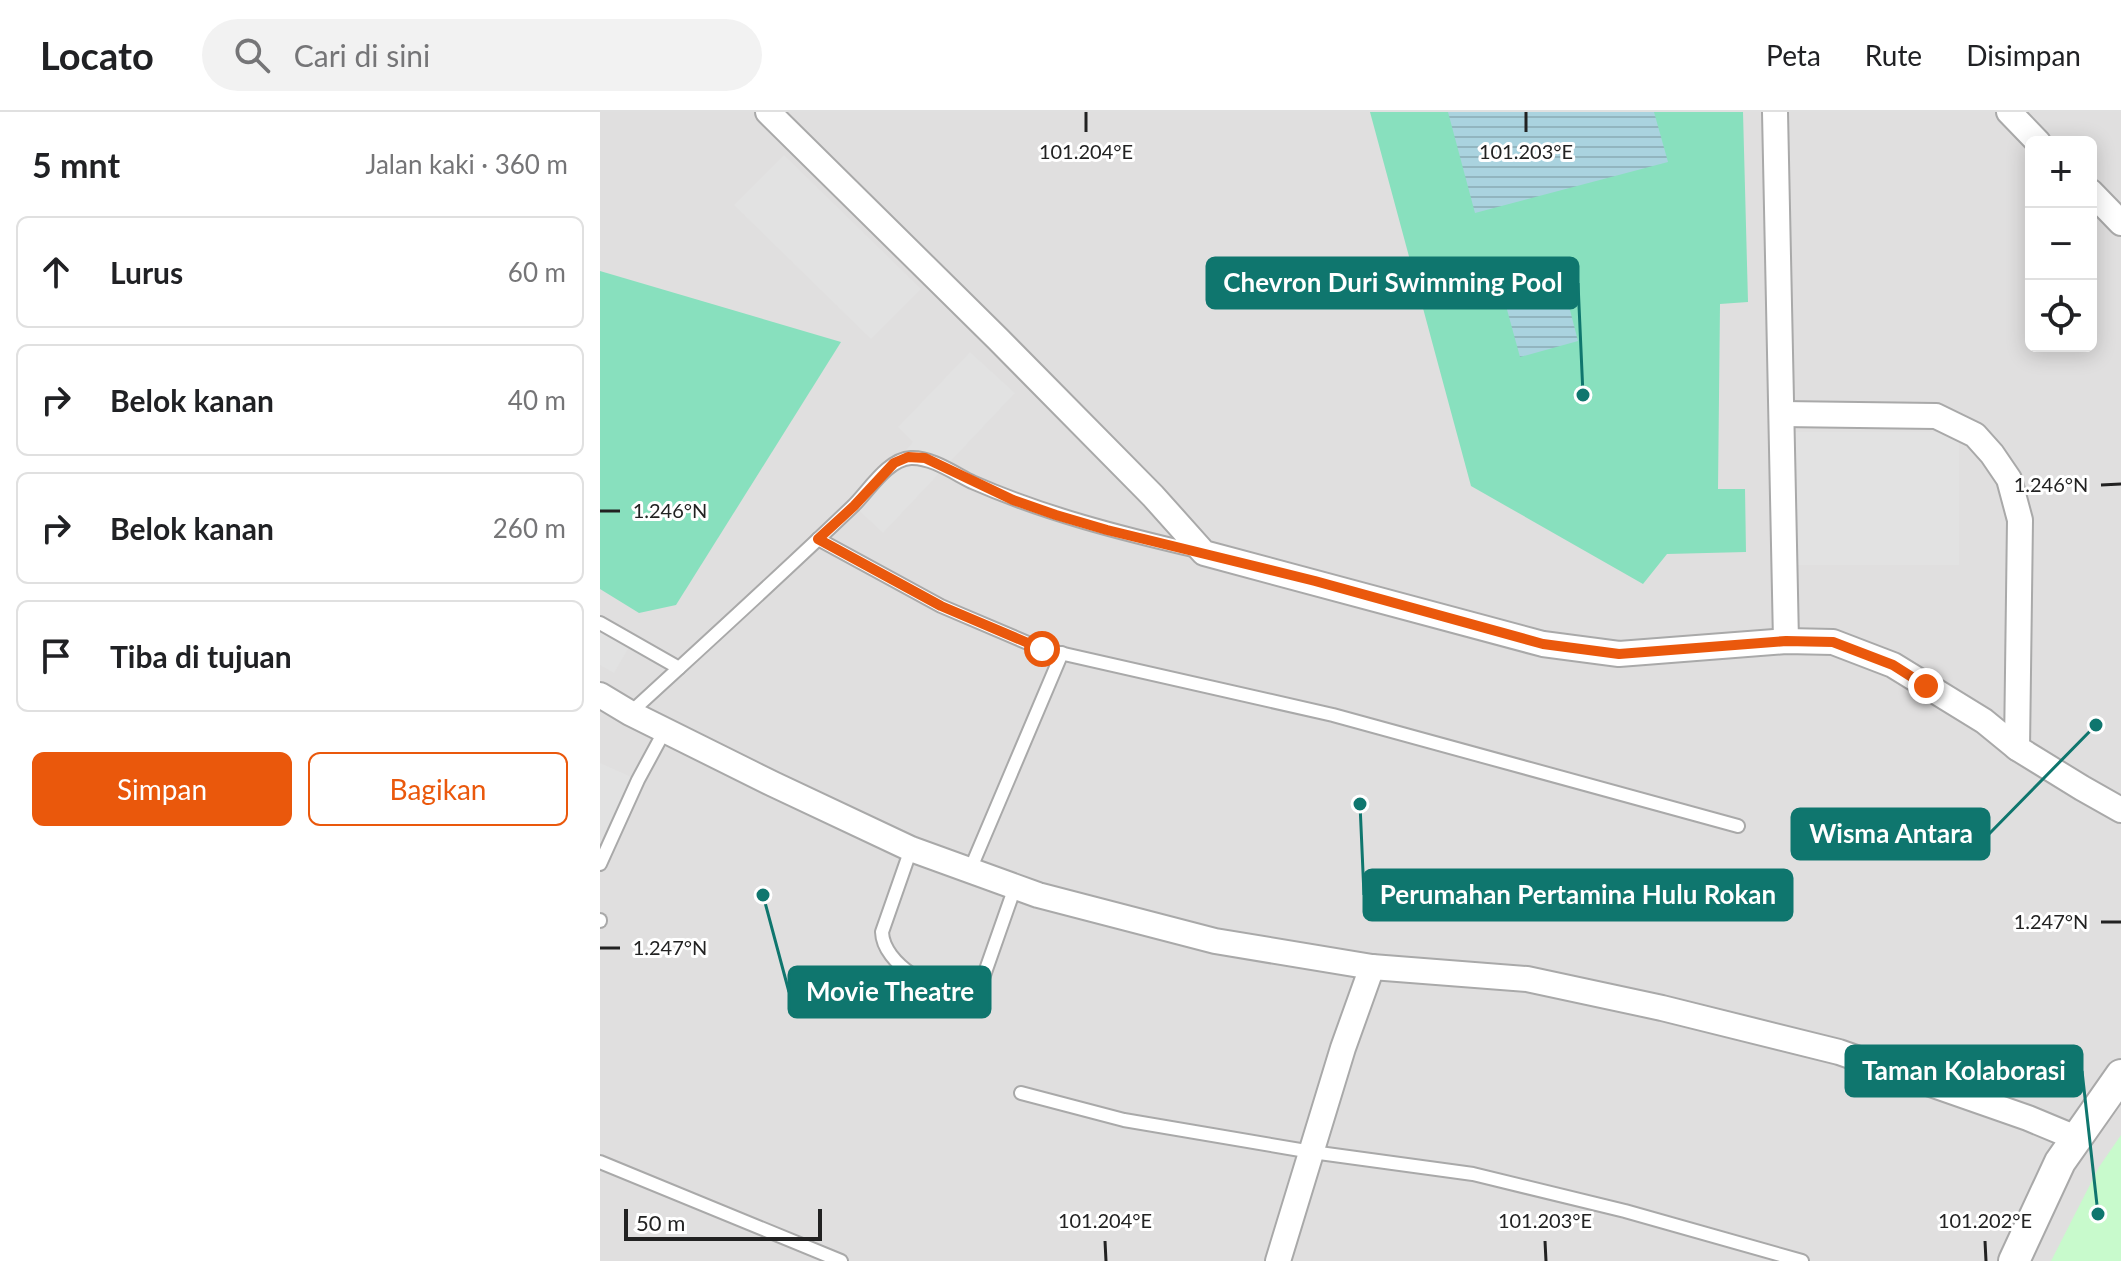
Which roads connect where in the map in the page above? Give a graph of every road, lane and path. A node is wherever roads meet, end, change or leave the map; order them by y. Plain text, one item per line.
1 (768, 112) edge
2 (1775, 112) edge
3 (2009, 112) edge
4 (2032, 136) edge
5 (2097, 198) edge
6 (2121, 223) edge
7 (1782, 414) junction
8 (818, 539) junction
9 (1204, 553) junction
10 (600, 623) edge
11 (1786, 641) junction
12 (1062, 653) junction
13 (679, 668) junction
14 (600, 695) edge
15 (630, 713) junction
16 (665, 730) junction
17 (2017, 748) junction
18 (2121, 810) edge
19 (1738, 826) dead end
20 (911, 849) junction
21 (600, 864) edge
22 (970, 870) junction
23 (1015, 887) junction
24 (1372, 967) junction
25 (2121, 1075) edge
26 (1021, 1093) dead end
27 (2076, 1138) junction
28 (1312, 1152) junction
29 (600, 1162) edge
30 (841, 1261) edge
31 (1278, 1261) edge
32 (1802, 1261) edge
33 (2014, 1261) edge

1 - 9 street
2 - 7 street
3 - 4 street
5 - 6 street
7 - 11 street
7 - 17 street
8 - 9 lane
8 - 12 lane
8 - 13 lane
9 - 11 street
10 - 13 lane
11 - 17 street
12 - 19 lane
12 - 22 lane
13 - 15 lane
14 - 15 street
15 - 16 street
16 - 20 street
16 - 21 lane
17 - 18 street
20 - 22 street
20 - 23 lane
22 - 23 street
23 - 24 street
24 - 27 street
24 - 28 street
25 - 27 street
26 - 28 lane
27 - 33 street
28 - 31 street
28 - 32 lane
29 - 30 lane

